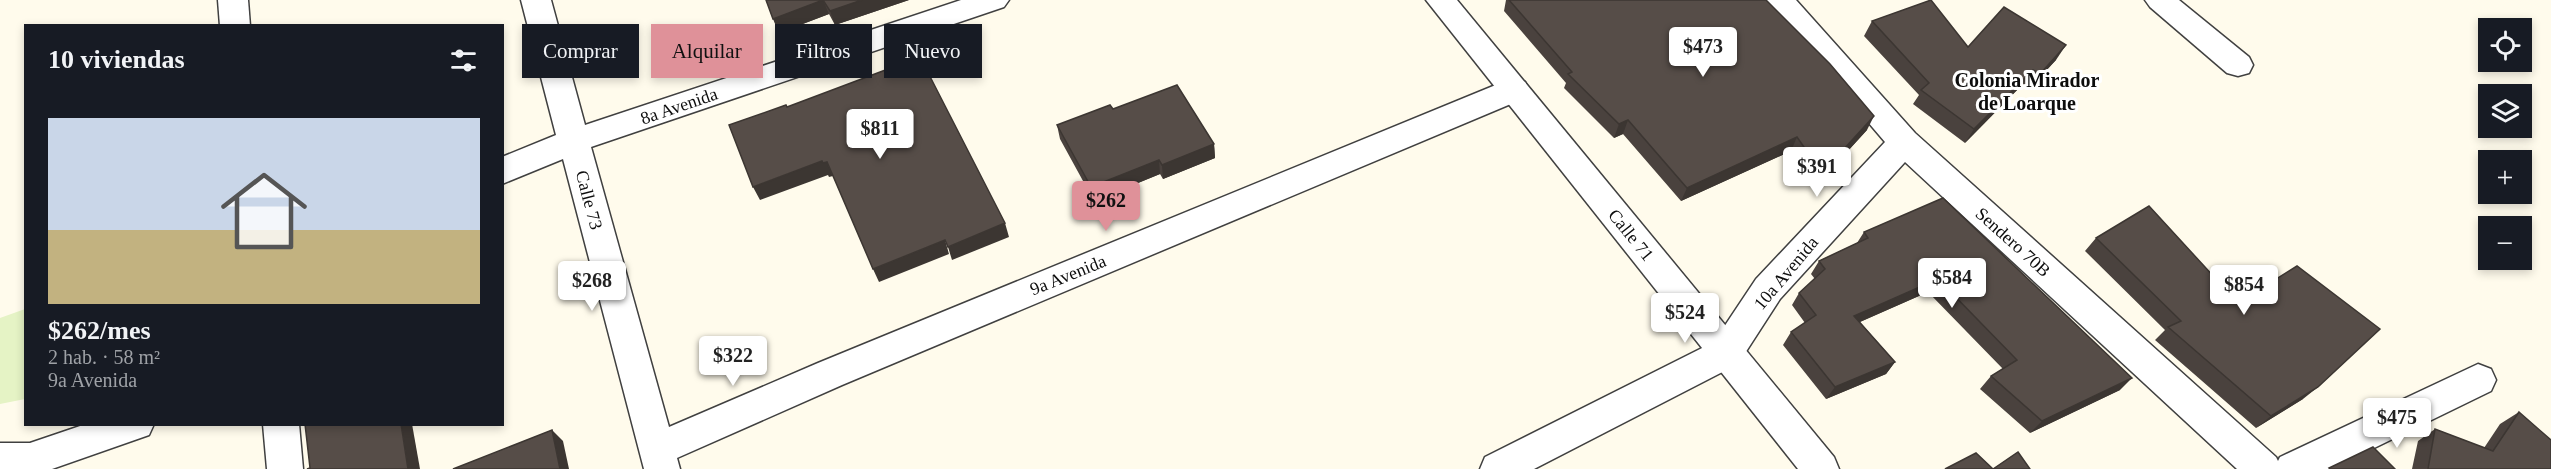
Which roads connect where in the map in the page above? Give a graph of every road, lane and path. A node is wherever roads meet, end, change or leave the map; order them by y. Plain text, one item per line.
1 (233, 0) edge
2 (536, 0) edge
3 (994, 0) edge
4 (1442, 0) edge
5 (1779, 0) edge
6 (2167, 2) edge
7 (235, 24) edge
8 (2238, 64) dead end
9 (1514, 90) junction
10 (573, 141) junction
11 (1904, 142) junction
12 (504, 170) edge
13 (1726, 353) junction
14 (2478, 380) dead end
15 (130, 426) edge
16 (281, 426) edge
17 (660, 459) edge
18 (0, 460) edge
19 (285, 469) edge
20 (1498, 469) edge
21 (1821, 469) edge
22 (2263, 469) edge
23 (2293, 469) edge

1 - 7 street
2 - 10 street, Calle 73
3 - 10 street, 8a Avenida
4 - 9 street, Calle 71
5 - 11 street, Sendero 70B
6 - 8 street
9 - 13 street, Calle 71
9 - 17 street, 9a Avenida
10 - 12 street, 8a Avenida
10 - 17 street, Calle 73
11 - 13 street, 10a Avenida
11 - 22 street, Sendero 70B
13 - 20 street, 10a Avenida
13 - 21 street, Calle 71
14 - 23 street
15 - 18 street
16 - 19 street

